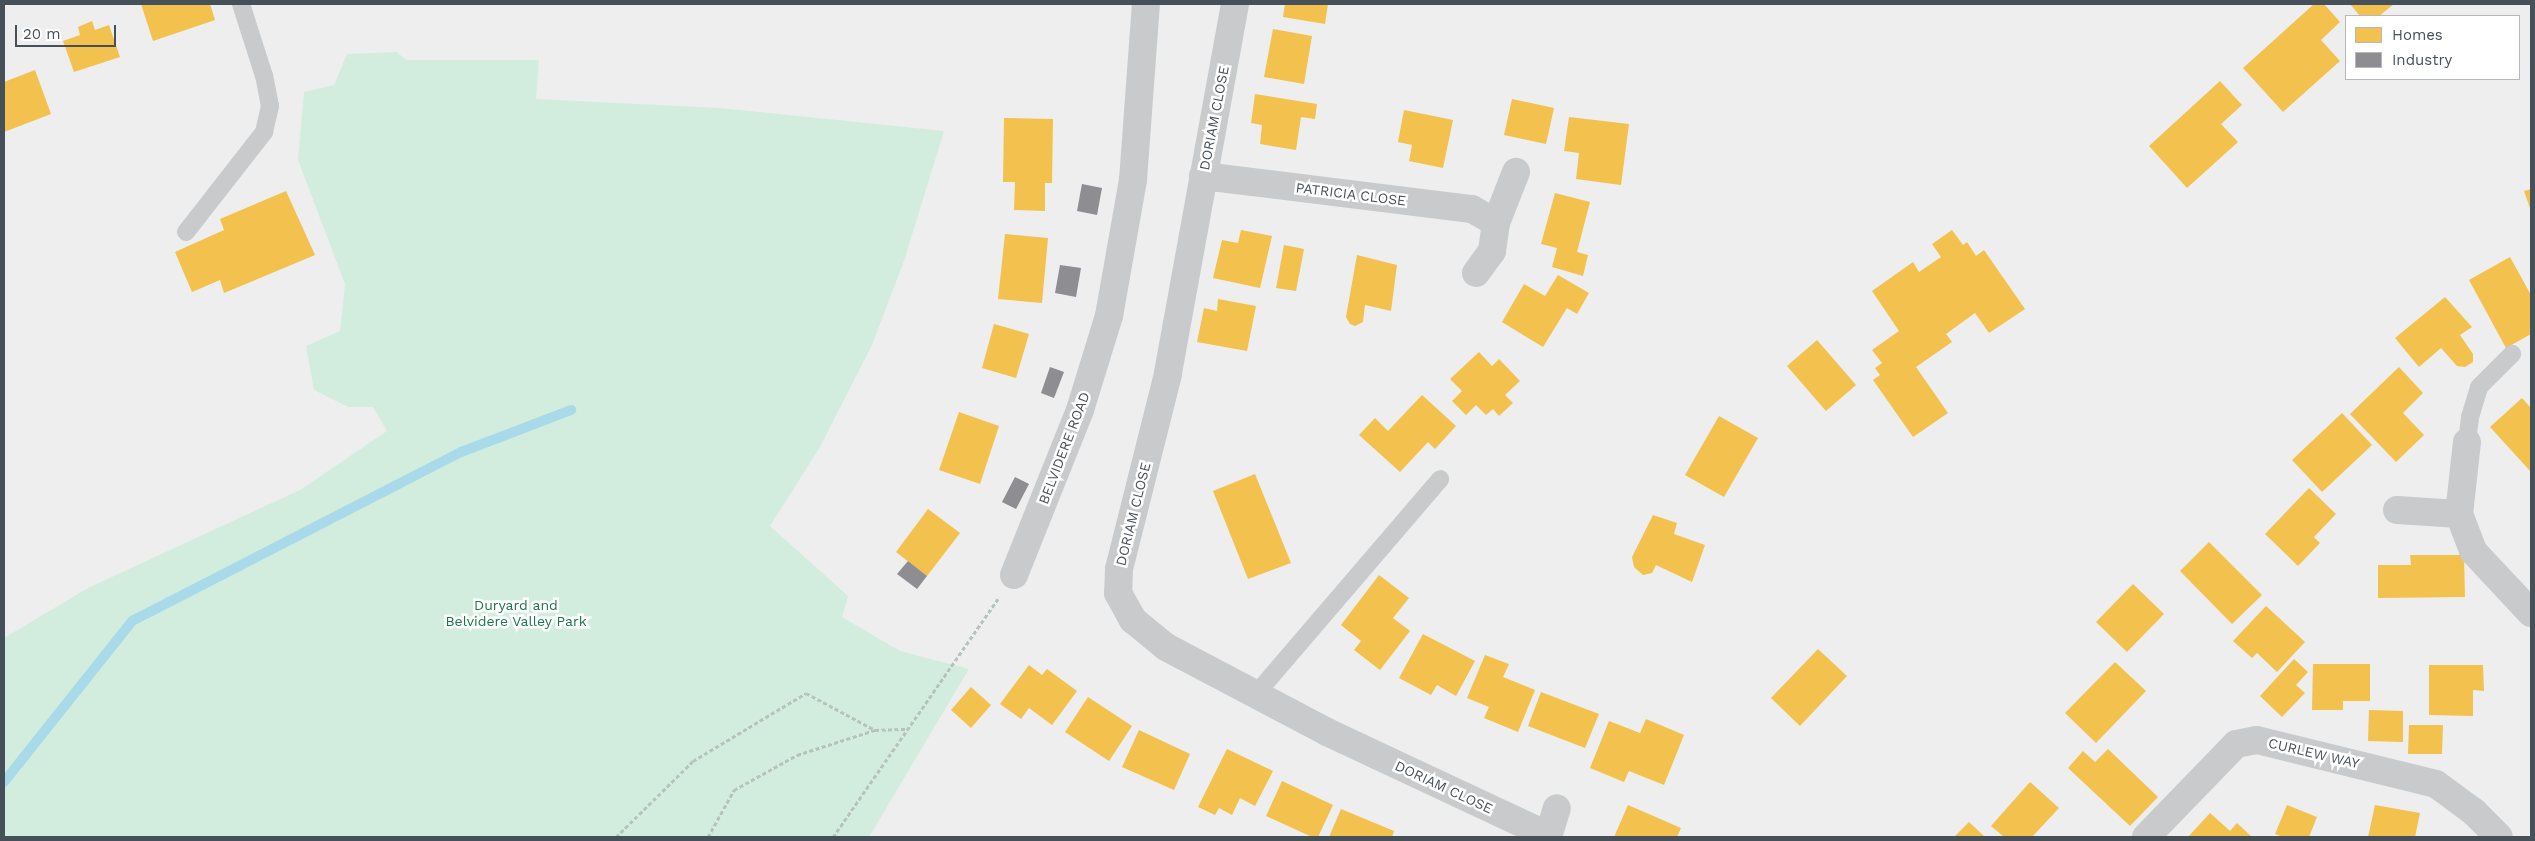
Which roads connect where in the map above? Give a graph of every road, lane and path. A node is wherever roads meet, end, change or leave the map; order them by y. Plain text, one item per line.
1 (241, 4) edge
2 (1146, 4) edge
3 (1235, 4) edge
4 (1516, 172) dead end
5 (1203, 176) junction
6 (1496, 223) junction
7 (186, 232) dead end
8 (1476, 273) dead end
9 (2512, 354) dead end
10 (2467, 442) joint
11 (1440, 479) dead end
12 (2397, 510) dead end
13 (2459, 514) junction
14 (1014, 576) joint
15 (2531, 614) edge
16 (1256, 694) junction
17 (908, 729) junction
18 (875, 730) junction
19 (1557, 808) dead end
20 (1549, 836) edge
21 (616, 837) edge
22 (708, 837) edge
23 (833, 837) edge
24 (2146, 837) edge
25 (2499, 837) edge

1 - 7 lane
2 - 14 street, BELVIDERE ROAD
3 - 5 street, DORIAM CLOSE
4 - 6 street
5 - 6 street, PATRICIA CLOSE
5 - 16 street, DORIAM CLOSE
6 - 8 street
9 - 10 lane
10 - 13 street
11 - 16 lane
12 - 13 street
13 - 15 street
14 - 17 path
16 - 20 street, DORIAM CLOSE
17 - 18 path
17 - 23 path
18 - 21 path
18 - 22 path
19 - 20 street, DORIAM CLOSE
24 - 25 street, CURLEW WAY

